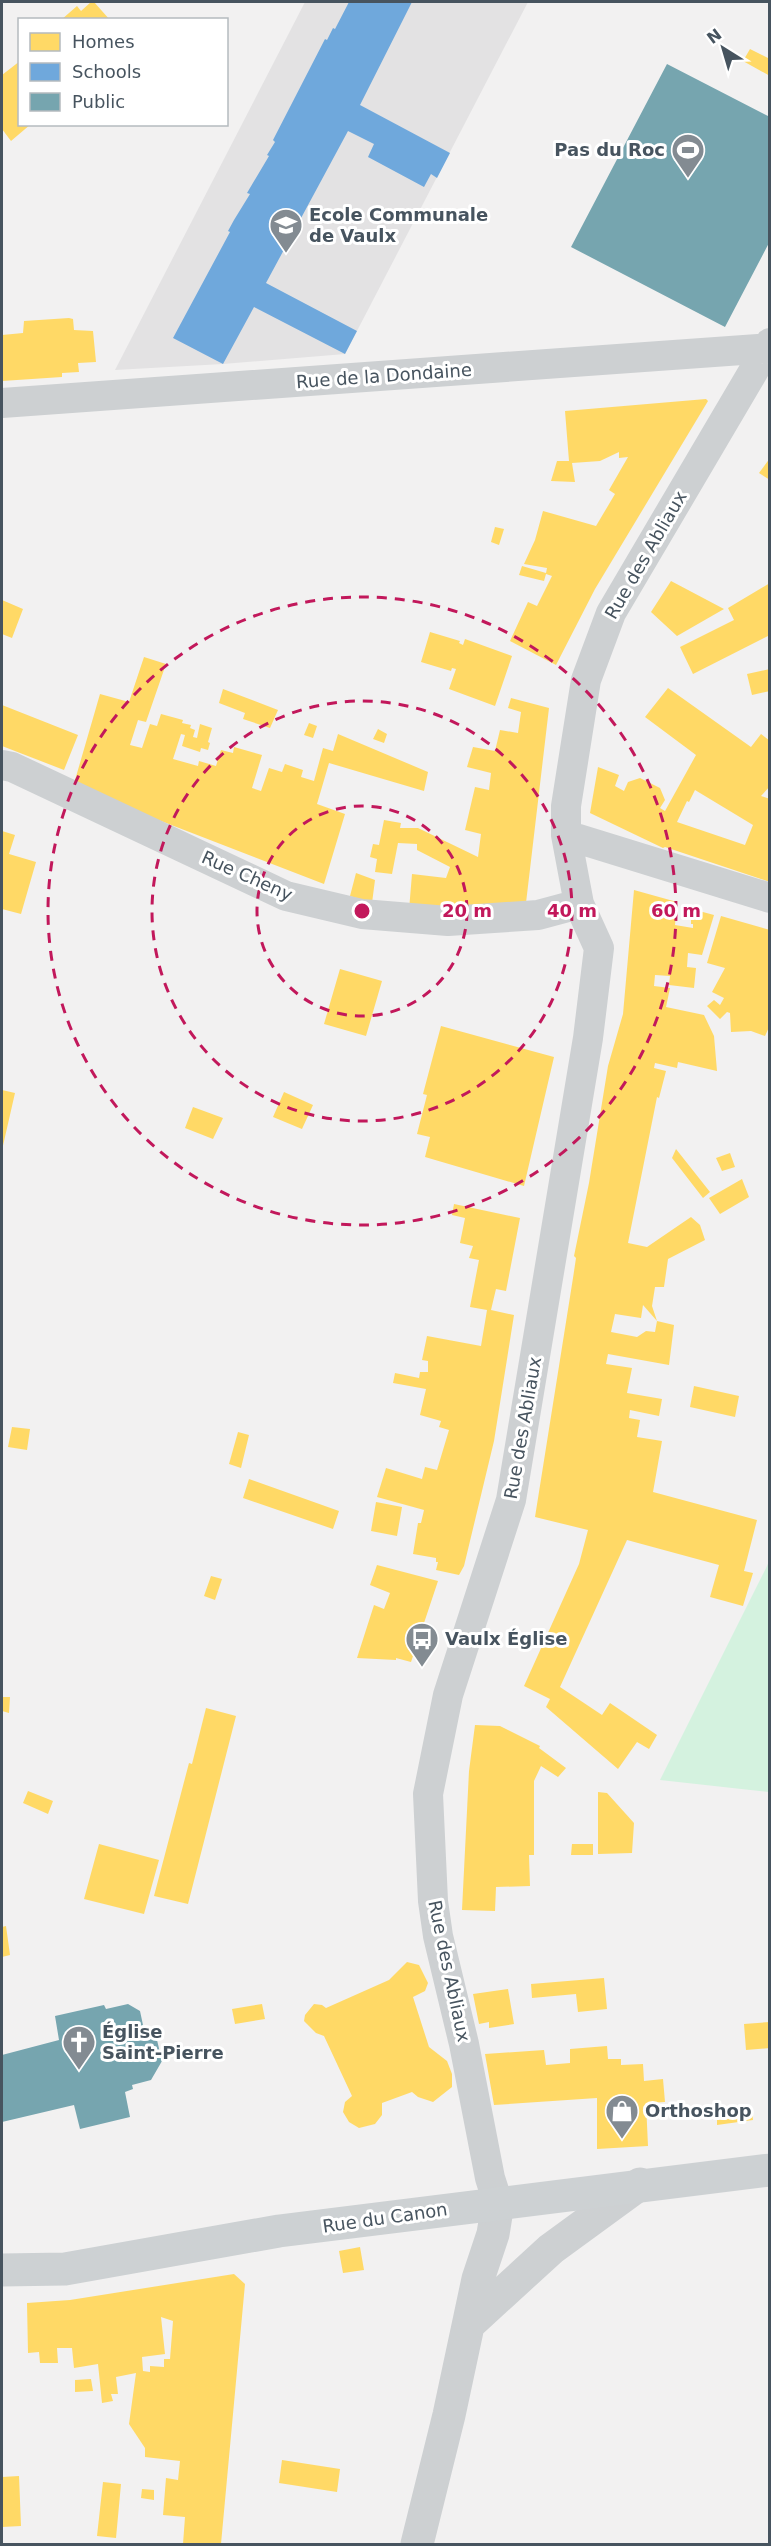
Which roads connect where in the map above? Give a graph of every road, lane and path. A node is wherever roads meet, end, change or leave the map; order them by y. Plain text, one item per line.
1 (768, 346) edge
2 (2, 403) edge
3 (2, 765) edge
4 (566, 835) junction
5 (770, 898) edge
6 (579, 904) junction
7 (770, 2170) edge
8 (640, 2184) junction
9 (498, 2203) junction
10 (2, 2270) edge
11 (469, 2324) junction
12 (417, 2544) edge

1 - 2 street, Rue de la Dondaine
1 - 4 street, Rue des Abliaux
3 - 6 street, Rue Cheny
4 - 5 street
4 - 6 street, Rue des Abliaux
6 - 9 street, Rue des Abliaux
7 - 8 main road, Rue du Canon
8 - 9 main road, Rue du Canon
8 - 11 street
9 - 10 main road, Rue du Canon
9 - 11 street, Rue des Abliaux
11 - 12 street, Rue des Abliaux

